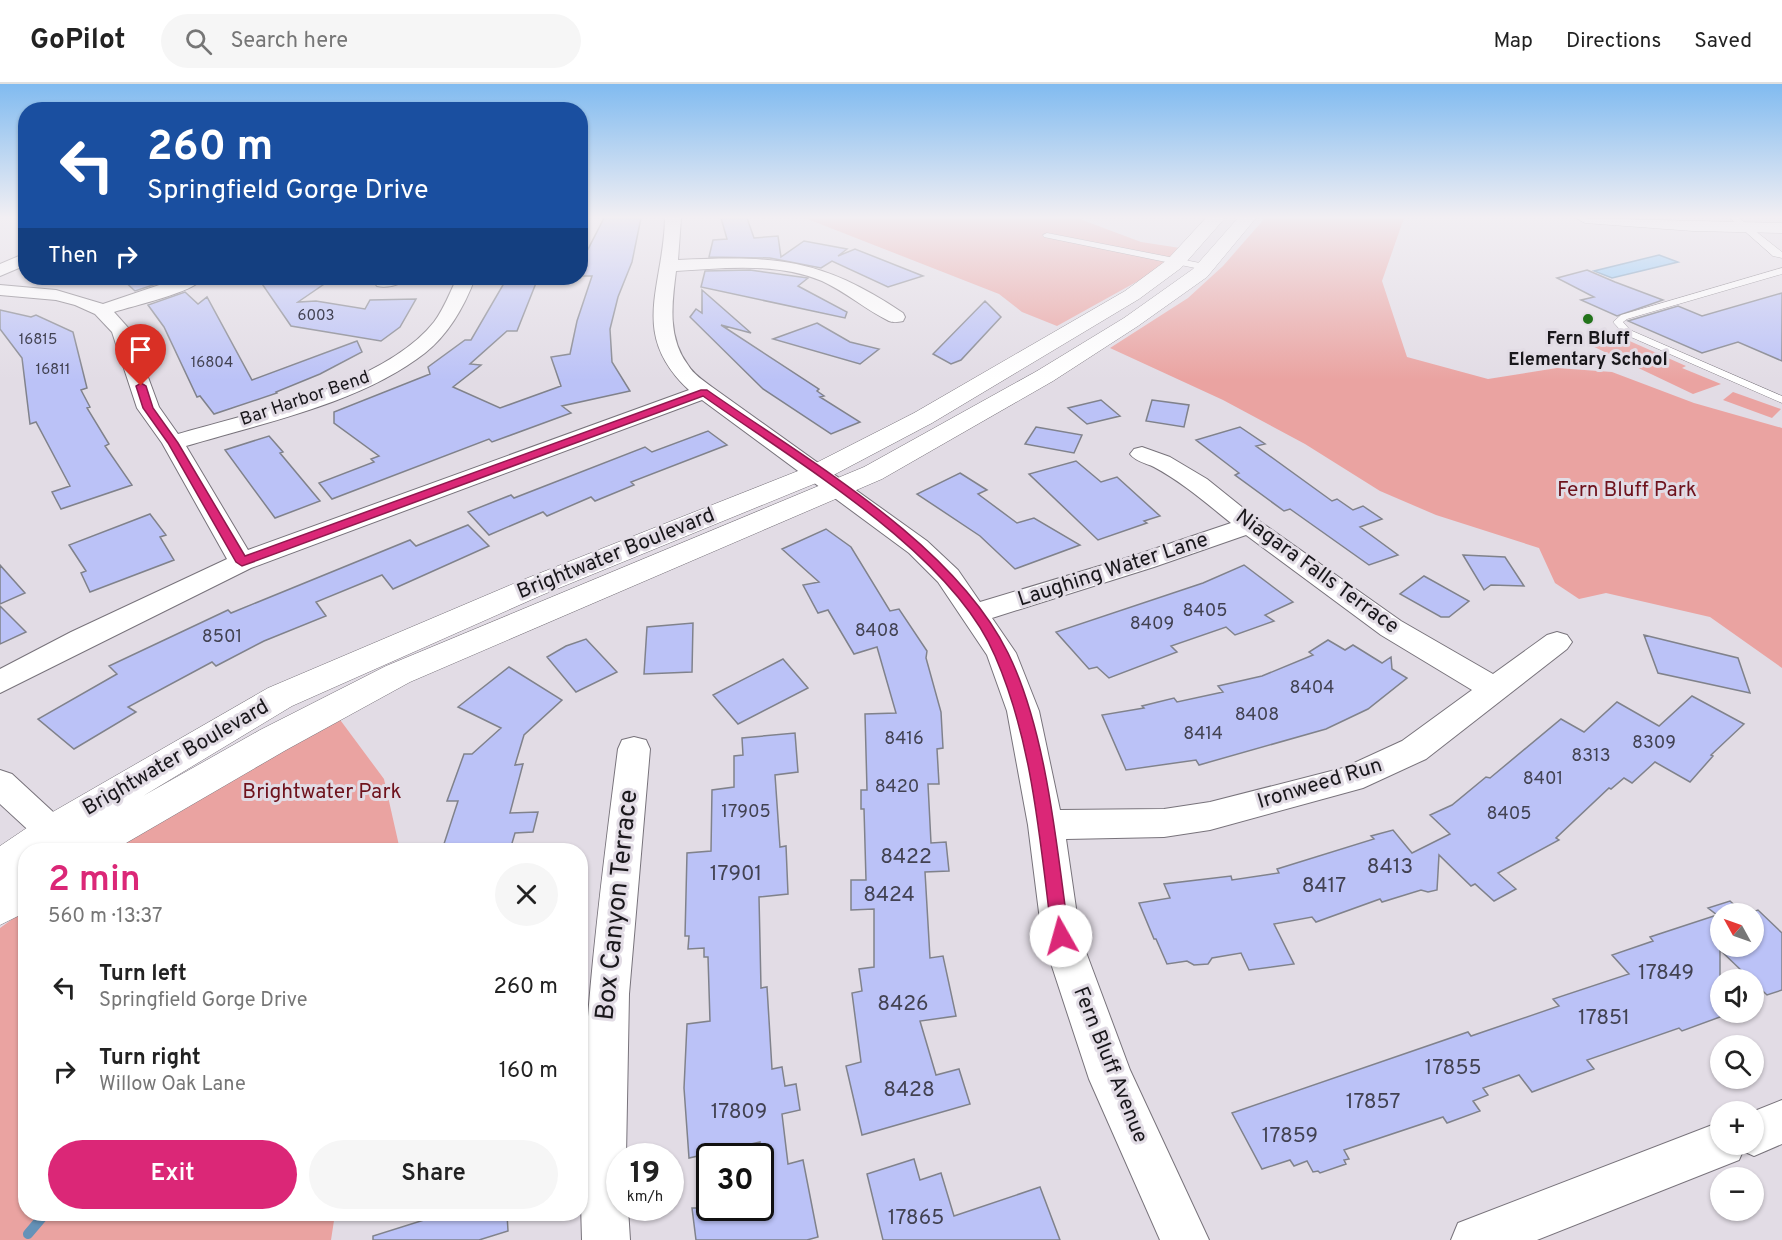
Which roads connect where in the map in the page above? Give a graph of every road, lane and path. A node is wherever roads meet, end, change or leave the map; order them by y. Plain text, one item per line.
1 (668, 272) edge
2 (809, 272) edge
3 (1162, 272) edge
4 (1198, 272) edge
5 (1779, 272) edge
6 (178, 285) edge
7 (462, 285) edge
8 (0, 290) edge
9 (102, 310) junction
10 (896, 317) dead end
11 (704, 392) junction
12 (1782, 400) edge
13 (173, 443) junction
14 (1142, 454) dead end
15 (828, 480) junction
16 (1249, 525) junction
17 (242, 562) junction
18 (976, 613) junction
19 (1557, 642) dead end
20 (0, 682) edge
21 (1494, 689) junction
22 (634, 749) dead end
23 (0, 783) edge
24 (1046, 825) junction
25 (69, 843) edge
26 (71, 843) edge
27 (18, 861) edge
28 (0, 867) edge
29 (18, 895) edge
30 (0, 907) edge
31 (1782, 1122) edge
32 (1764, 1129) edge
33 (1710, 1149) edge
34 (606, 1240) edge
35 (1185, 1240) edge
36 (1475, 1240) edge

1 - 11 street, Fern Bluff Avenue
2 - 10 street
3 - 15 street, Brightwater Boulevard
4 - 15 street, Brightwater Boulevard
5 - 12 lane
6 - 9 street
7 - 13 street, Bar Harbor Bend
8 - 9 street
9 - 13 street
11 - 15 street, Fern Bluff Avenue
11 - 17 street
13 - 17 street
14 - 16 street, Niagara Falls Terrace
15 - 18 street, Fern Bluff Avenue
15 - 26 street, Brightwater Boulevard
16 - 18 street, Laughing Water Lane
16 - 21 street, Niagara Falls Terrace
17 - 20 street
18 - 24 street, Fern Bluff Avenue
19 - 21 street, Ironweed Run
21 - 24 street, Ironweed Run
22 - 34 street, Box Canyon Terrace
23 - 25 street
24 - 35 street, Fern Bluff Avenue
27 - 28 street, Brightwater Boulevard
29 - 30 street
31 - 32 street
33 - 36 street

